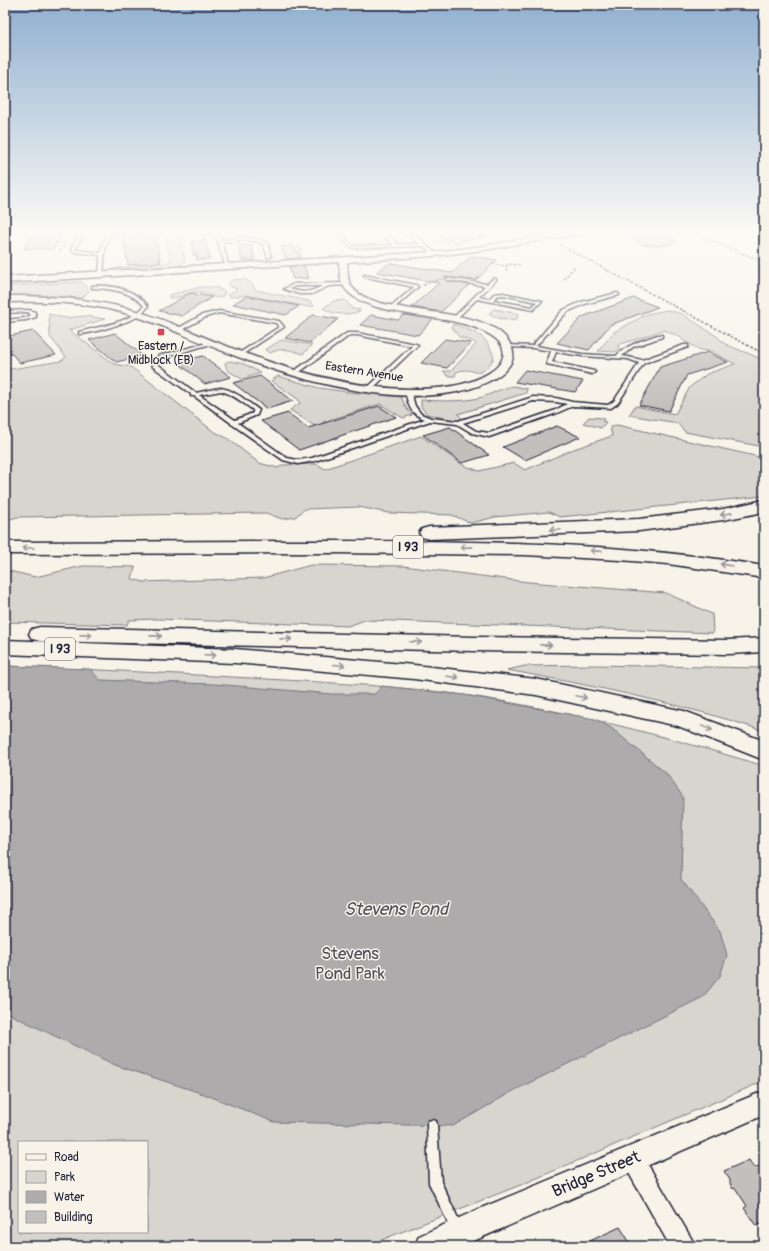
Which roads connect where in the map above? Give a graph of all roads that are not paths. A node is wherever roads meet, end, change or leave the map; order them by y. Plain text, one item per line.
1 (112, 289) edge
2 (287, 289) edge
3 (319, 289) edge
4 (350, 289) edge
5 (413, 289) edge
6 (484, 289) edge
7 (617, 294) dead end
8 (476, 298) junction
9 (5, 300) edge
10 (490, 300) junction
11 (393, 308) junction
12 (5, 312) edge
13 (138, 314) junction
14 (456, 318) junction
15 (5, 321) edge
16 (177, 330) junction
17 (81, 333) dead end
18 (660, 336) dead end
19 (209, 343) junction
20 (507, 346) junction
21 (686, 346) dead end
22 (533, 347) junction
23 (554, 350) junction
24 (240, 355) junction
25 (618, 357) junction
26 (642, 362) junction
27 (592, 372) dead end
28 (296, 373) junction
29 (369, 389) junction
30 (408, 392) junction
31 (193, 395) junction
32 (572, 404) junction
33 (430, 419) junction
34 (233, 423) junction
35 (458, 423) junction
36 (764, 506) edge
37 (5, 548) edge
38 (51, 548) junction
39 (764, 572) edge
40 (5, 634) edge
41 (116, 643) junction
42 (764, 645) edge
43 (5, 647) edge
44 (764, 751) edge
45 (764, 1103) edge
46 (432, 1125) dead end
47 (632, 1159) junction
48 (459, 1233) junction
49 (429, 1246) edge
50 (684, 1246) edge

1 - 13 lane
2 - 3 lane
4 - 11 street
5 - 11 lane
6 - 8 lane
7 - 22 lane
8 - 10 lane
8 - 14 lane
9 - 13 street, Eastern Avenue
10 - 10 lane
11 - 14 street
12 - 15 lane
13 - 16 street, Eastern Avenue
13 - 17 lane
14 - 20 street
16 - 19 street, Eastern Avenue
16 - 24 lane
18 - 25 lane
19 - 24 street, Eastern Avenue
19 - 31 lane
20 - 22 lane
20 - 30 street, Eastern Avenue
21 - 26 lane
22 - 23 lane
23 - 25 lane
23 - 27 lane
24 - 28 street, Eastern Avenue
25 - 26 lane
26 - 32 lane
28 - 29 street, Eastern Avenue
28 - 29 lane
29 - 30 street, Eastern Avenue
30 - 33 lane
31 - 34 lane
31 - 34 lane
32 - 35 lane
32 - 35 lane
33 - 34 lane
33 - 35 lane
36 -> 38 highway
38 -> 37 highway, I 93
39 -> 38 highway, I 93
40 -> 41 highway
41 -> 42 highway
41 - 43 highway, I 93
41 -> 44 highway, I 93
45 - 47 street, Bridge Street
46 - 48 lane
47 - 48 street, Bridge Street
47 - 50 street
48 - 49 street, Bridge Street

